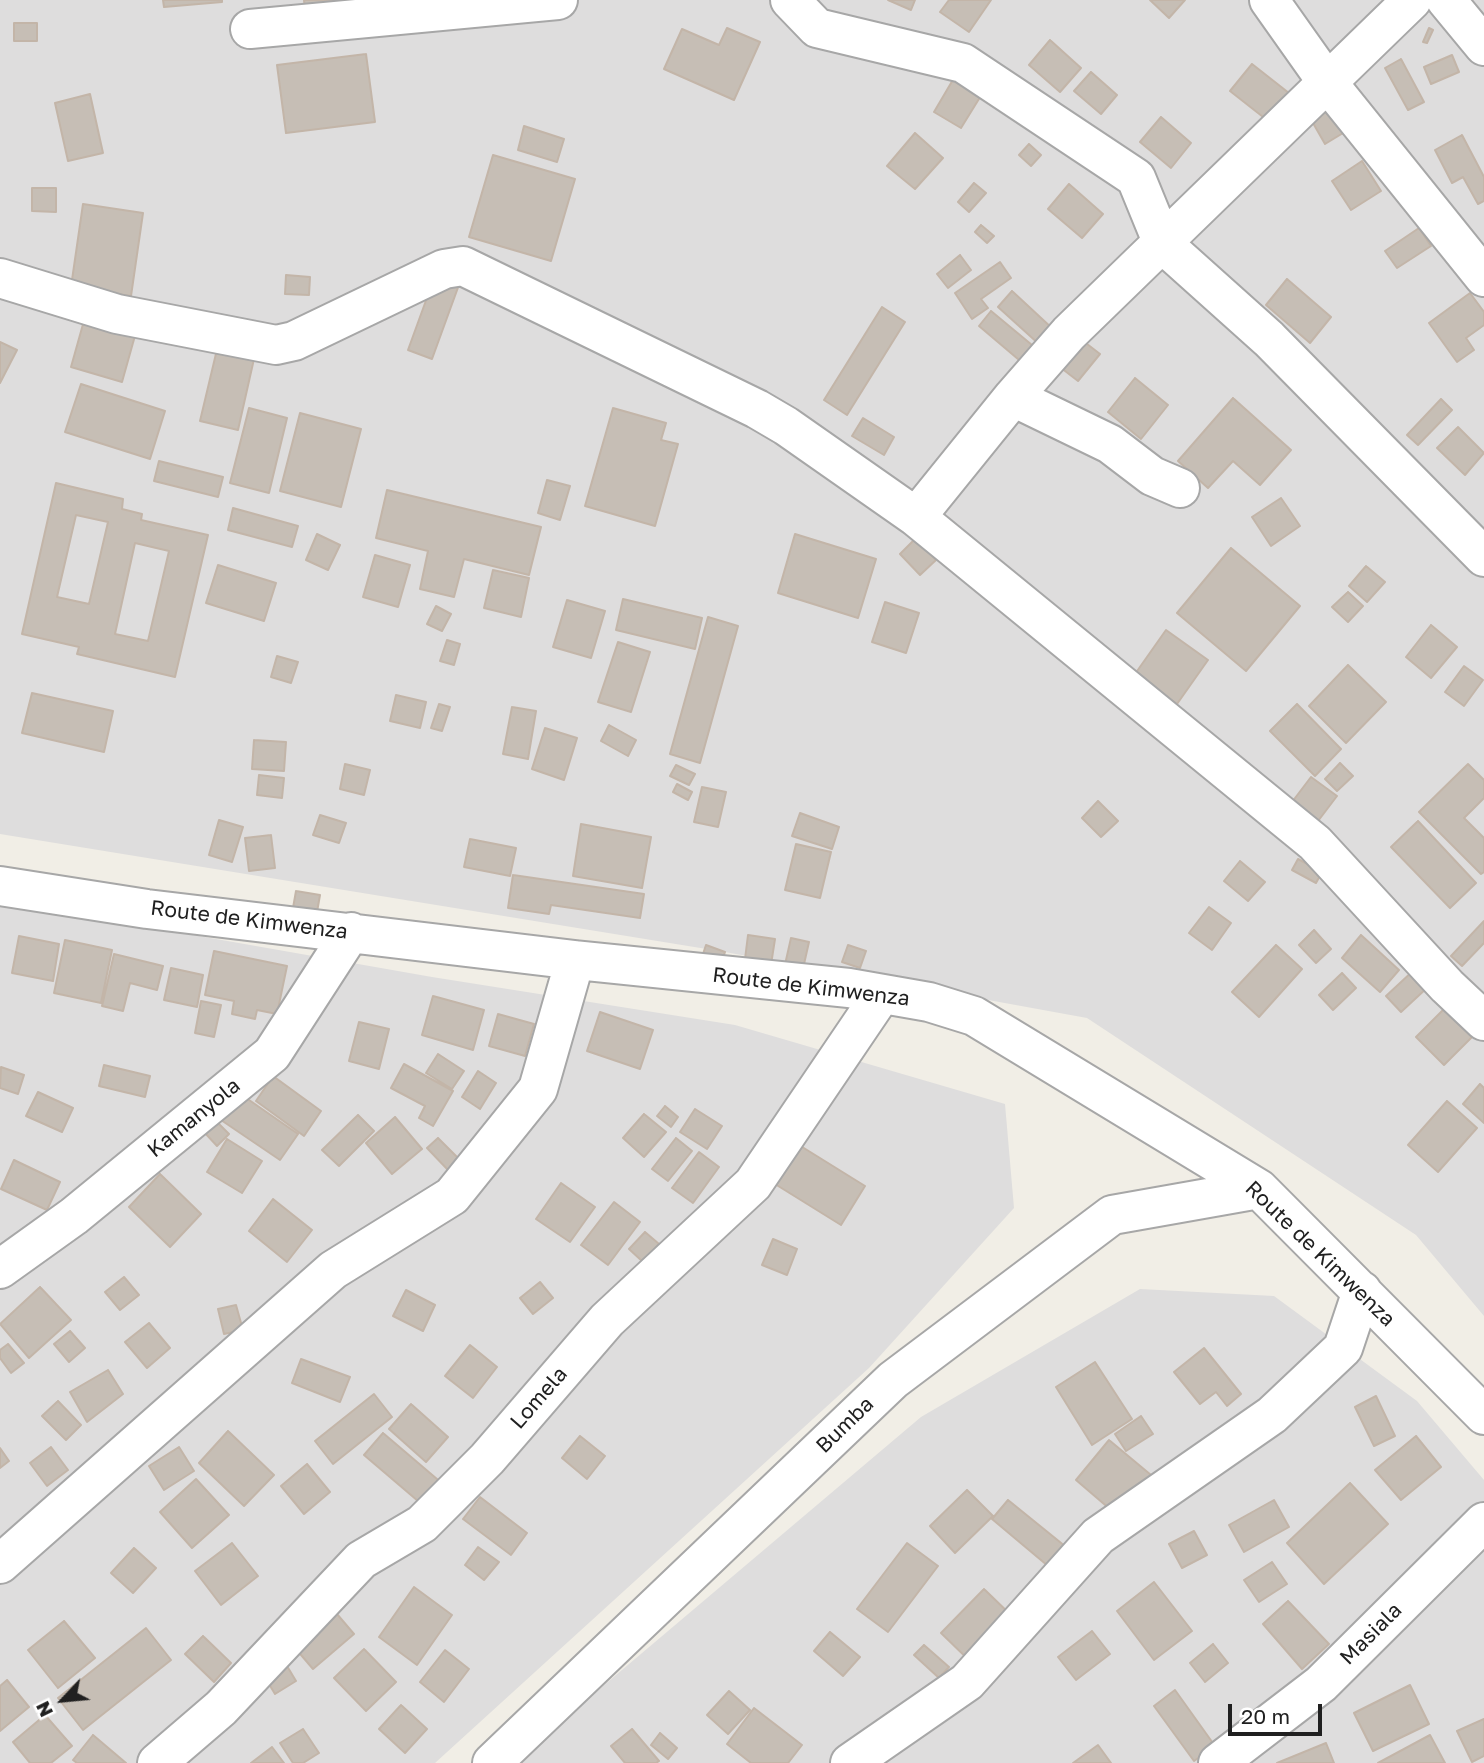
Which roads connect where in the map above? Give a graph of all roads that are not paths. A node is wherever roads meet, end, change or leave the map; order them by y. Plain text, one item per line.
1 (558, 0) edge
2 (790, 0) edge
3 (1269, 0) edge
4 (1412, 0) edge
5 (1446, 0) edge
6 (250, 29) dead end
7 (1484, 46) edge
8 (1328, 82) junction
9 (1163, 244) junction
10 (1484, 277) edge
11 (0, 278) edge
12 (1013, 397) junction
13 (1181, 488) dead end
14 (916, 517) junction
15 (1484, 557) edge
16 (0, 886) edge
17 (351, 932) junction
18 (575, 960) junction
19 (881, 995) junction
20 (1484, 1021) edge
21 (1259, 1189) junction
22 (0, 1269) edge
23 (1362, 1291) junction
24 (1484, 1415) edge
25 (1484, 1522) edge
26 (0, 1564) edge
27 (157, 1763) edge
28 (492, 1763) edge
29 (850, 1763) edge
30 (1218, 1763) edge

1 - 6 street
2 - 9 street
3 - 8 street
4 - 8 street
5 - 7 street
8 - 9 street
8 - 10 street
9 - 12 street
9 - 15 street
11 - 14 street
12 - 13 street
12 - 14 street
14 - 20 street
16 - 17 street, Route de Kimwenza
17 - 18 street, Route de Kimwenza
17 - 22 street, Kamanyola
18 - 19 street, Route de Kimwenza
18 - 26 street
19 - 21 street, Route de Kimwenza
19 - 27 street, Lomela
21 - 23 street, Route de Kimwenza
21 - 28 street, Bumba
23 - 24 street, Route de Kimwenza
23 - 29 street
25 - 30 street, Masiala

